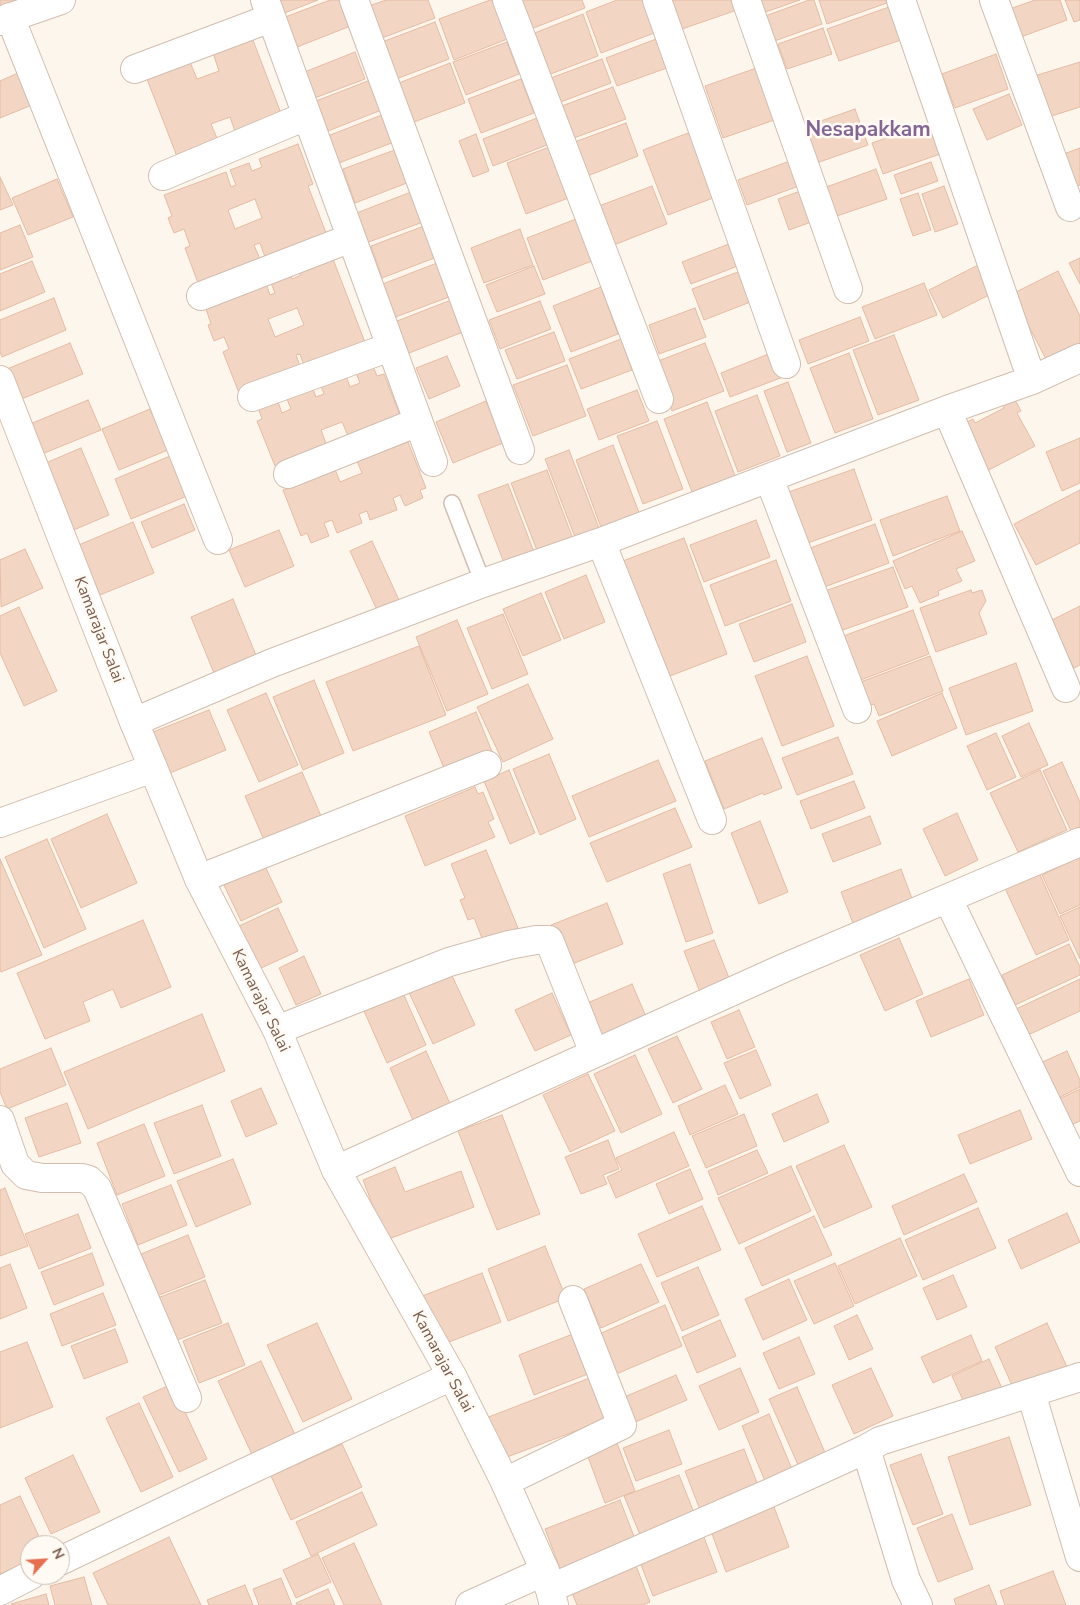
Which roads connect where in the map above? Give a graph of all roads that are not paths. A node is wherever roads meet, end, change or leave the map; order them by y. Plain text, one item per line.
1 (61, 0) edge
2 (354, 0) edge
3 (507, 0) edge
4 (657, 0) edge
5 (746, 0) edge
6 (901, 0) edge
7 (994, 0) edge
8 (268, 9) edge
9 (5, 19) edge
10 (135, 69) dead end
11 (306, 116) junction
12 (163, 176) dead end
13 (1070, 207) dead end
14 (351, 238) junction
15 (848, 289) dead end
16 (201, 296) dead end
17 (390, 347) junction
18 (1080, 358) edge
19 (786, 364) dead end
20 (0, 380) edge
21 (1032, 380) junction
22 (252, 397) dead end
23 (659, 399) dead end
24 (947, 410) junction
25 (418, 422) junction
26 (520, 450) dead end
27 (433, 462) dead end
28 (288, 474) dead end
29 (769, 478) junction
30 (452, 503) dead end
31 (218, 540) dead end
32 (601, 542) junction
33 (483, 583) junction
34 (1066, 688) dead end
35 (857, 709) dead end
36 (134, 722) junction
37 (487, 764) dead end
38 (153, 768) junction
39 (712, 820) dead end
40 (0, 823) edge
41 (1080, 842) edge
42 (199, 879) junction
43 (948, 899) junction
44 (277, 1030) junction
45 (594, 1053) junction
46 (0, 1120) edge
47 (336, 1170) junction
48 (1080, 1172) edge
49 (573, 1300) dead end
50 (452, 1376) junction
51 (1080, 1376) edge
52 (1031, 1393) junction
53 (187, 1398) dead end
54 (866, 1449) junction
55 (505, 1482) junction
56 (70, 1556) edge
57 (1080, 1557) edge
58 (20, 1581) edge
59 (549, 1587) edge
60 (0, 1591) edge
61 (470, 1605) edge
62 (918, 1605) edge

1 - 9 street
2 - 26 street
3 - 23 street
4 - 19 street
5 - 15 street
6 - 21 street
7 - 13 street
8 - 10 street
8 - 11 street
9 - 31 street
11 - 12 street
11 - 14 street
14 - 16 street
14 - 17 street
17 - 22 street
17 - 25 street
18 - 21 street
20 - 36 street, Kamarajar Salai
21 - 24 street
24 - 29 street
24 - 34 street
25 - 27 street
25 - 28 street
29 - 32 street
29 - 35 street
30 - 33 lane
32 - 33 street
32 - 39 street
33 - 36 street
36 - 38 street, Kamarajar Salai
37 - 42 street
38 - 40 street
38 - 42 street, Kamarajar Salai
41 - 43 street
42 - 44 street, Kamarajar Salai
43 - 45 street
43 - 48 street
44 - 45 street
44 - 47 street, Kamarajar Salai
45 - 47 street
46 - 53 street
47 - 50 street, Kamarajar Salai
49 - 55 street
50 - 55 street, Kamarajar Salai
50 - 56 street
51 - 52 street
52 - 54 street
52 - 57 street
54 - 59 street
54 - 62 street
55 - 59 street, Kamarajar Salai
58 - 60 street
59 - 61 street

